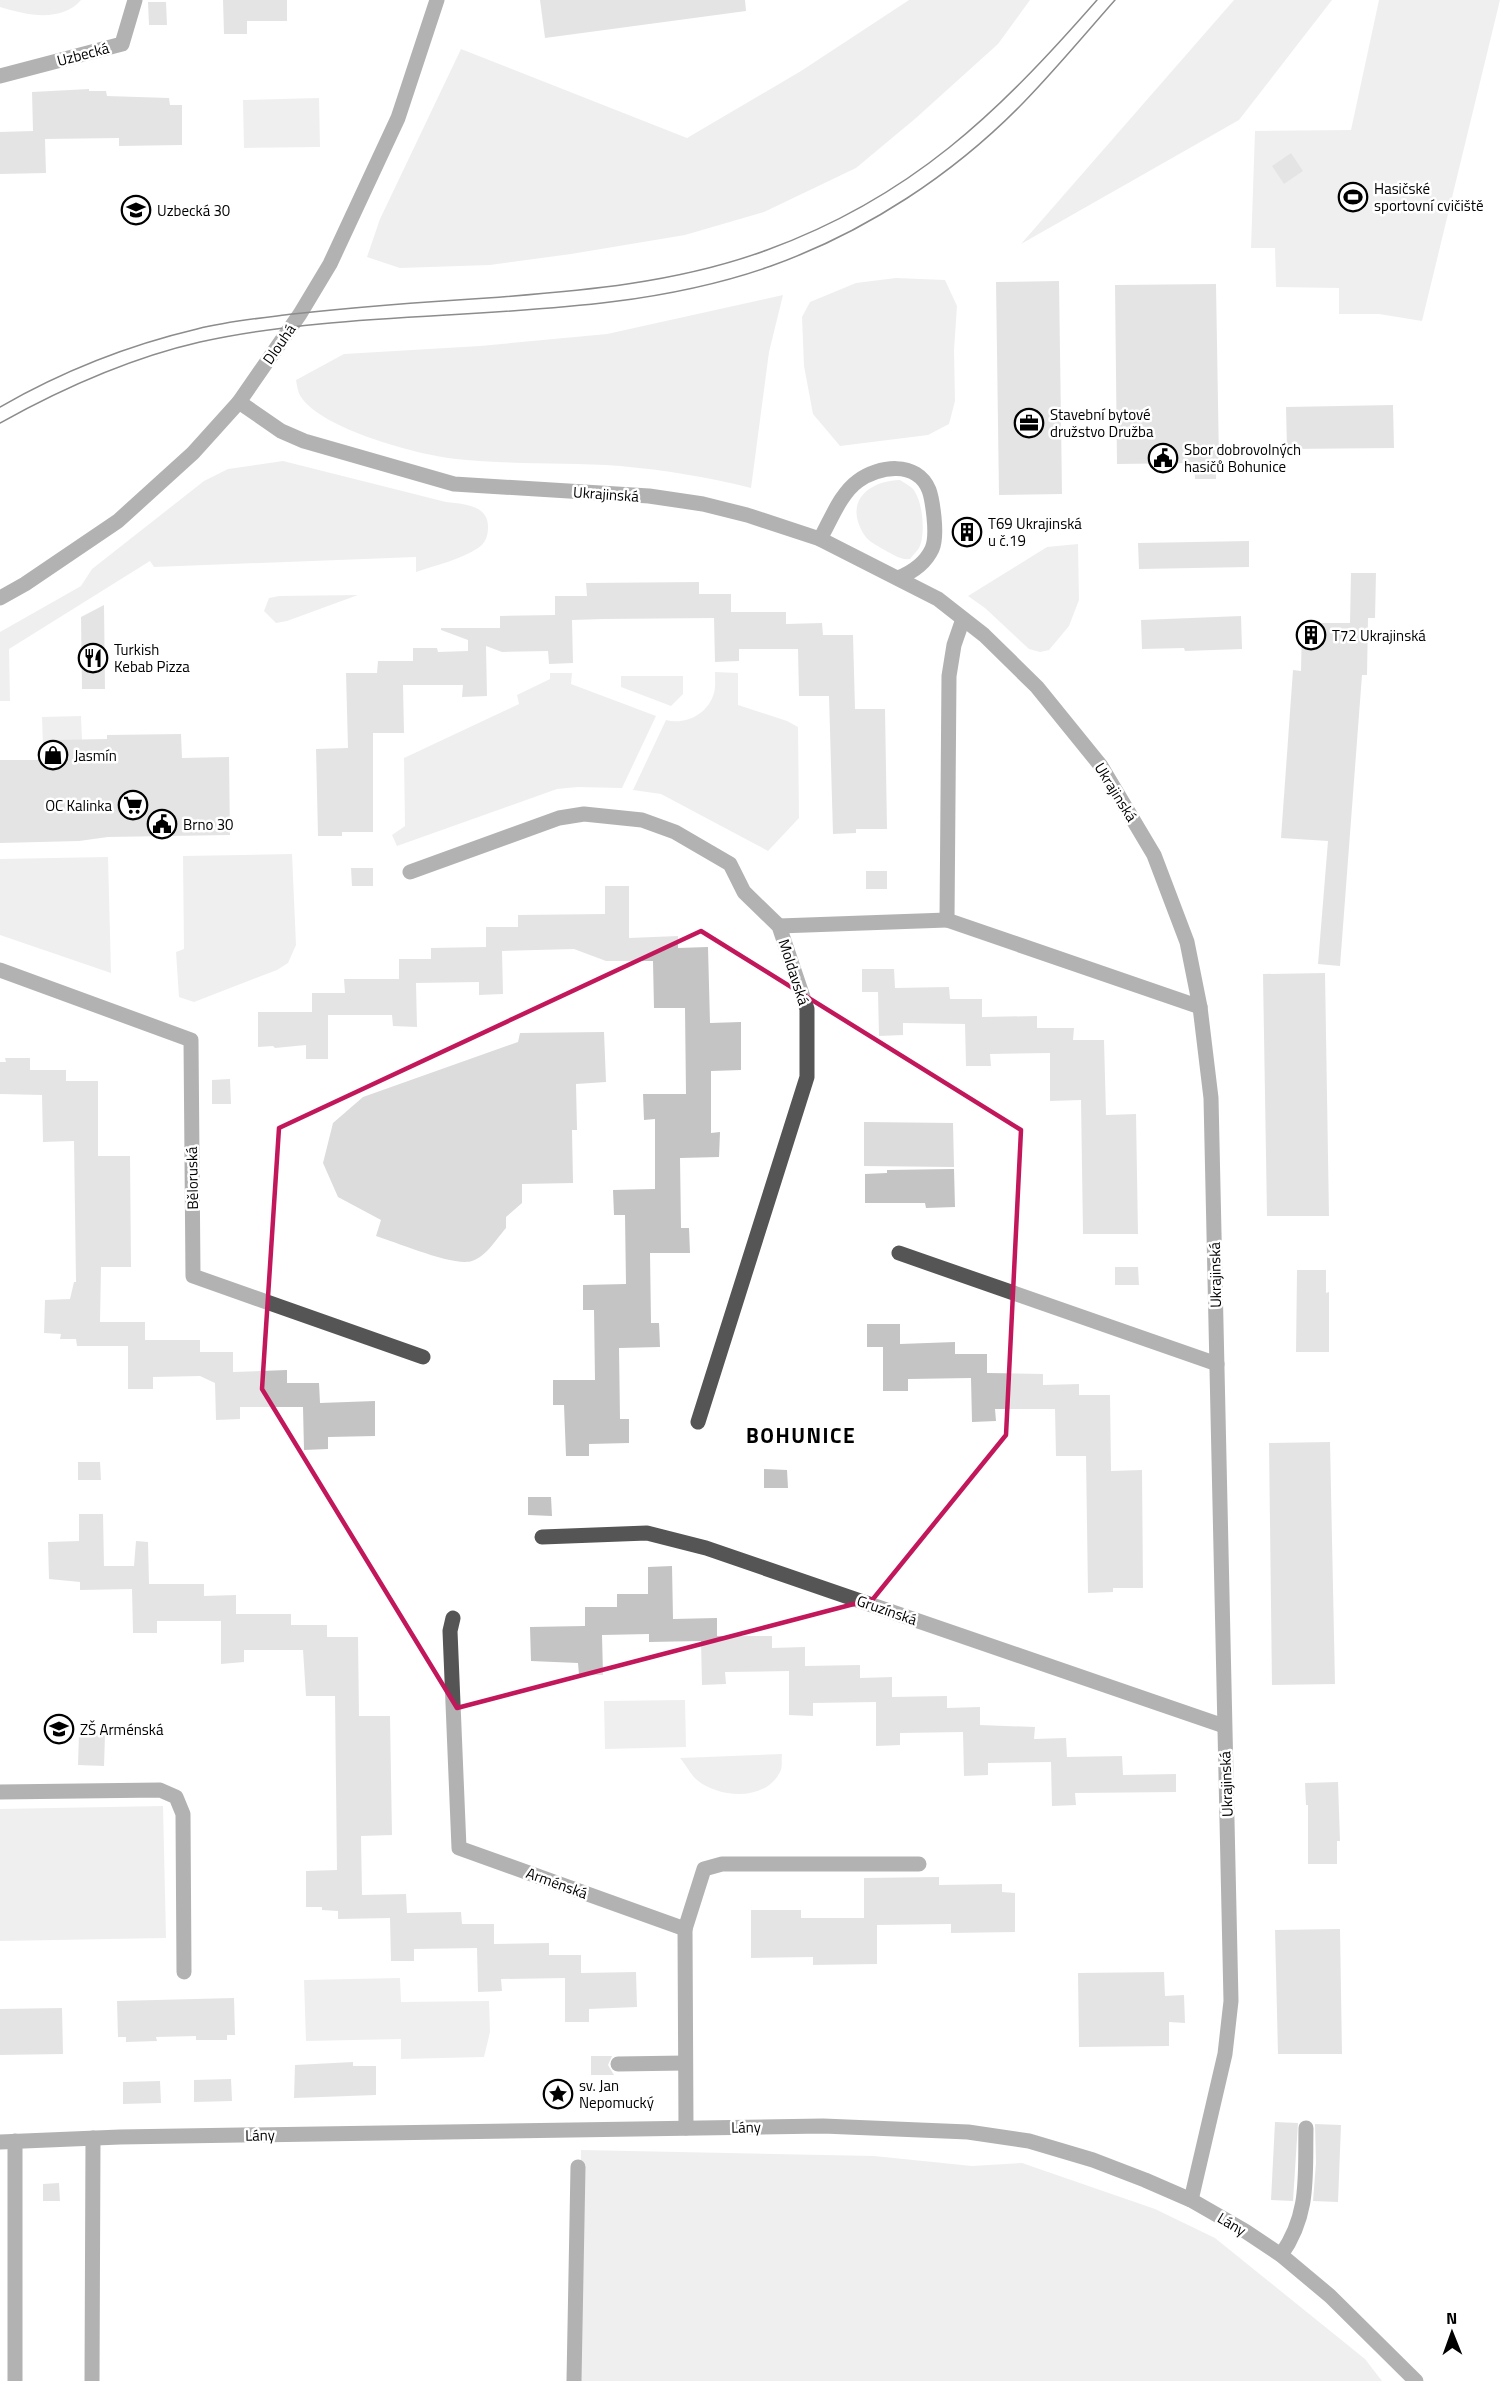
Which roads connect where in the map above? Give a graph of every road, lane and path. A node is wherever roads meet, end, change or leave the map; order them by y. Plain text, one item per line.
1 (135, 0) edge
2 (437, 0) edge
3 (0, 76) edge
4 (239, 402) junction
5 (820, 539) junction
6 (898, 578) junction
7 (0, 598) edge
8 (963, 619) junction
9 (410, 872) dead end
10 (947, 920) junction
11 (779, 926) junction
12 (0, 970) edge
13 (1200, 1007) junction
14 (899, 1253) dead end
15 (423, 1357) dead end
16 (1217, 1364) junction
17 (698, 1422) dead end
18 (542, 1537) dead end
19 (453, 1618) dead end
20 (1224, 1725) junction
21 (0, 1792) edge
22 (919, 1864) dead end
23 (684, 1929) junction
24 (184, 1972) dead end
25 (685, 2063) junction
26 (618, 2064) dead end
27 (686, 2128) junction
28 (1306, 2128) dead end
29 (93, 2138) junction
30 (7, 2142) edge
31 (578, 2167) dead end
32 (1191, 2200) junction
33 (1281, 2255) junction
34 (15, 2381) edge
35 (92, 2381) edge
36 (574, 2381) edge
37 (1416, 2381) edge

1 - 3 street, Uzbecká
2 - 4 street, Dlouhá
4 - 5 street, Ukrajinská
4 - 7 street, Dlouhá
5 - 6 street, Ukrajinská
5 - 6 street
6 - 8 street, Ukrajinská
8 - 10 street
8 - 13 street, Ukrajinská
9 - 11 street, Moldavská
10 - 11 street
10 - 13 street
11 - 17 street, Moldavská
12 - 15 street, Běloruská
13 - 16 street, Ukrajinská
14 - 16 street
16 - 20 street, Ukrajinská
18 - 20 street, Gruzínská
19 - 23 street, Arménská
20 - 32 street, Ukrajinská
21 - 24 street
22 - 23 street
23 - 25 street
25 - 26 street
25 - 27 street
27 - 29 street, Lány
27 - 32 street, Lány
28 - 33 street
29 - 30 street, Lány
29 - 35 street
30 - 34 street
31 - 36 street
32 - 33 street, Lány
33 - 37 street, Lány

